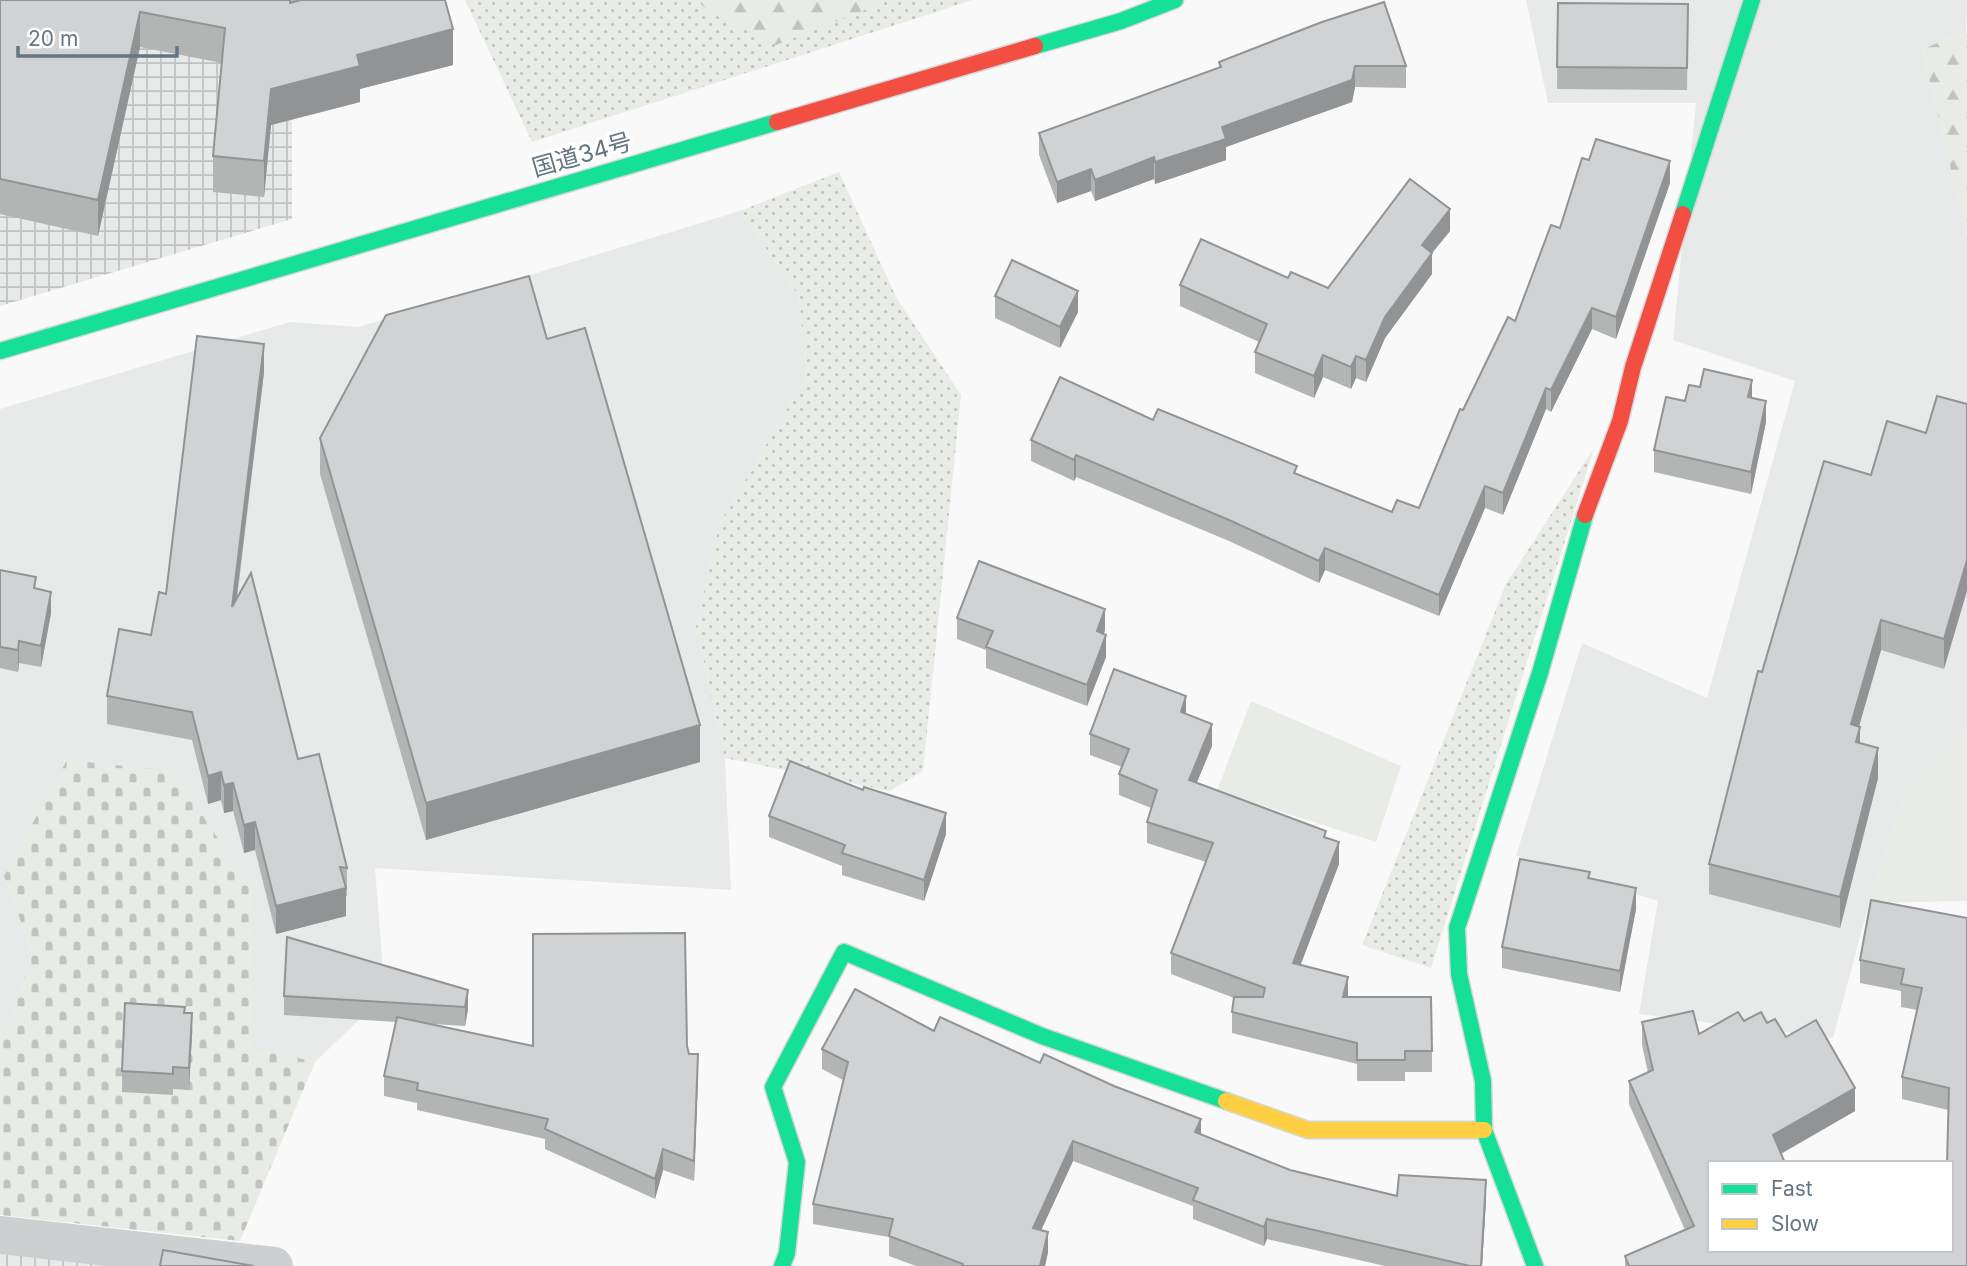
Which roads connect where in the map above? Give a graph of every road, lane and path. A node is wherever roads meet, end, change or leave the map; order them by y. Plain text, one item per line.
1 (1175, 0) edge
2 (1752, 0) edge
3 (0, 351) edge
4 (1484, 1130) junction
5 (0, 1235) edge
6 (274, 1266) edge
7 (782, 1266) edge
8 (1535, 1266) edge

1 - 3 main road, 国道34号
2 - 4 main road
4 - 7 main road
4 - 8 main road
5 - 6 street

